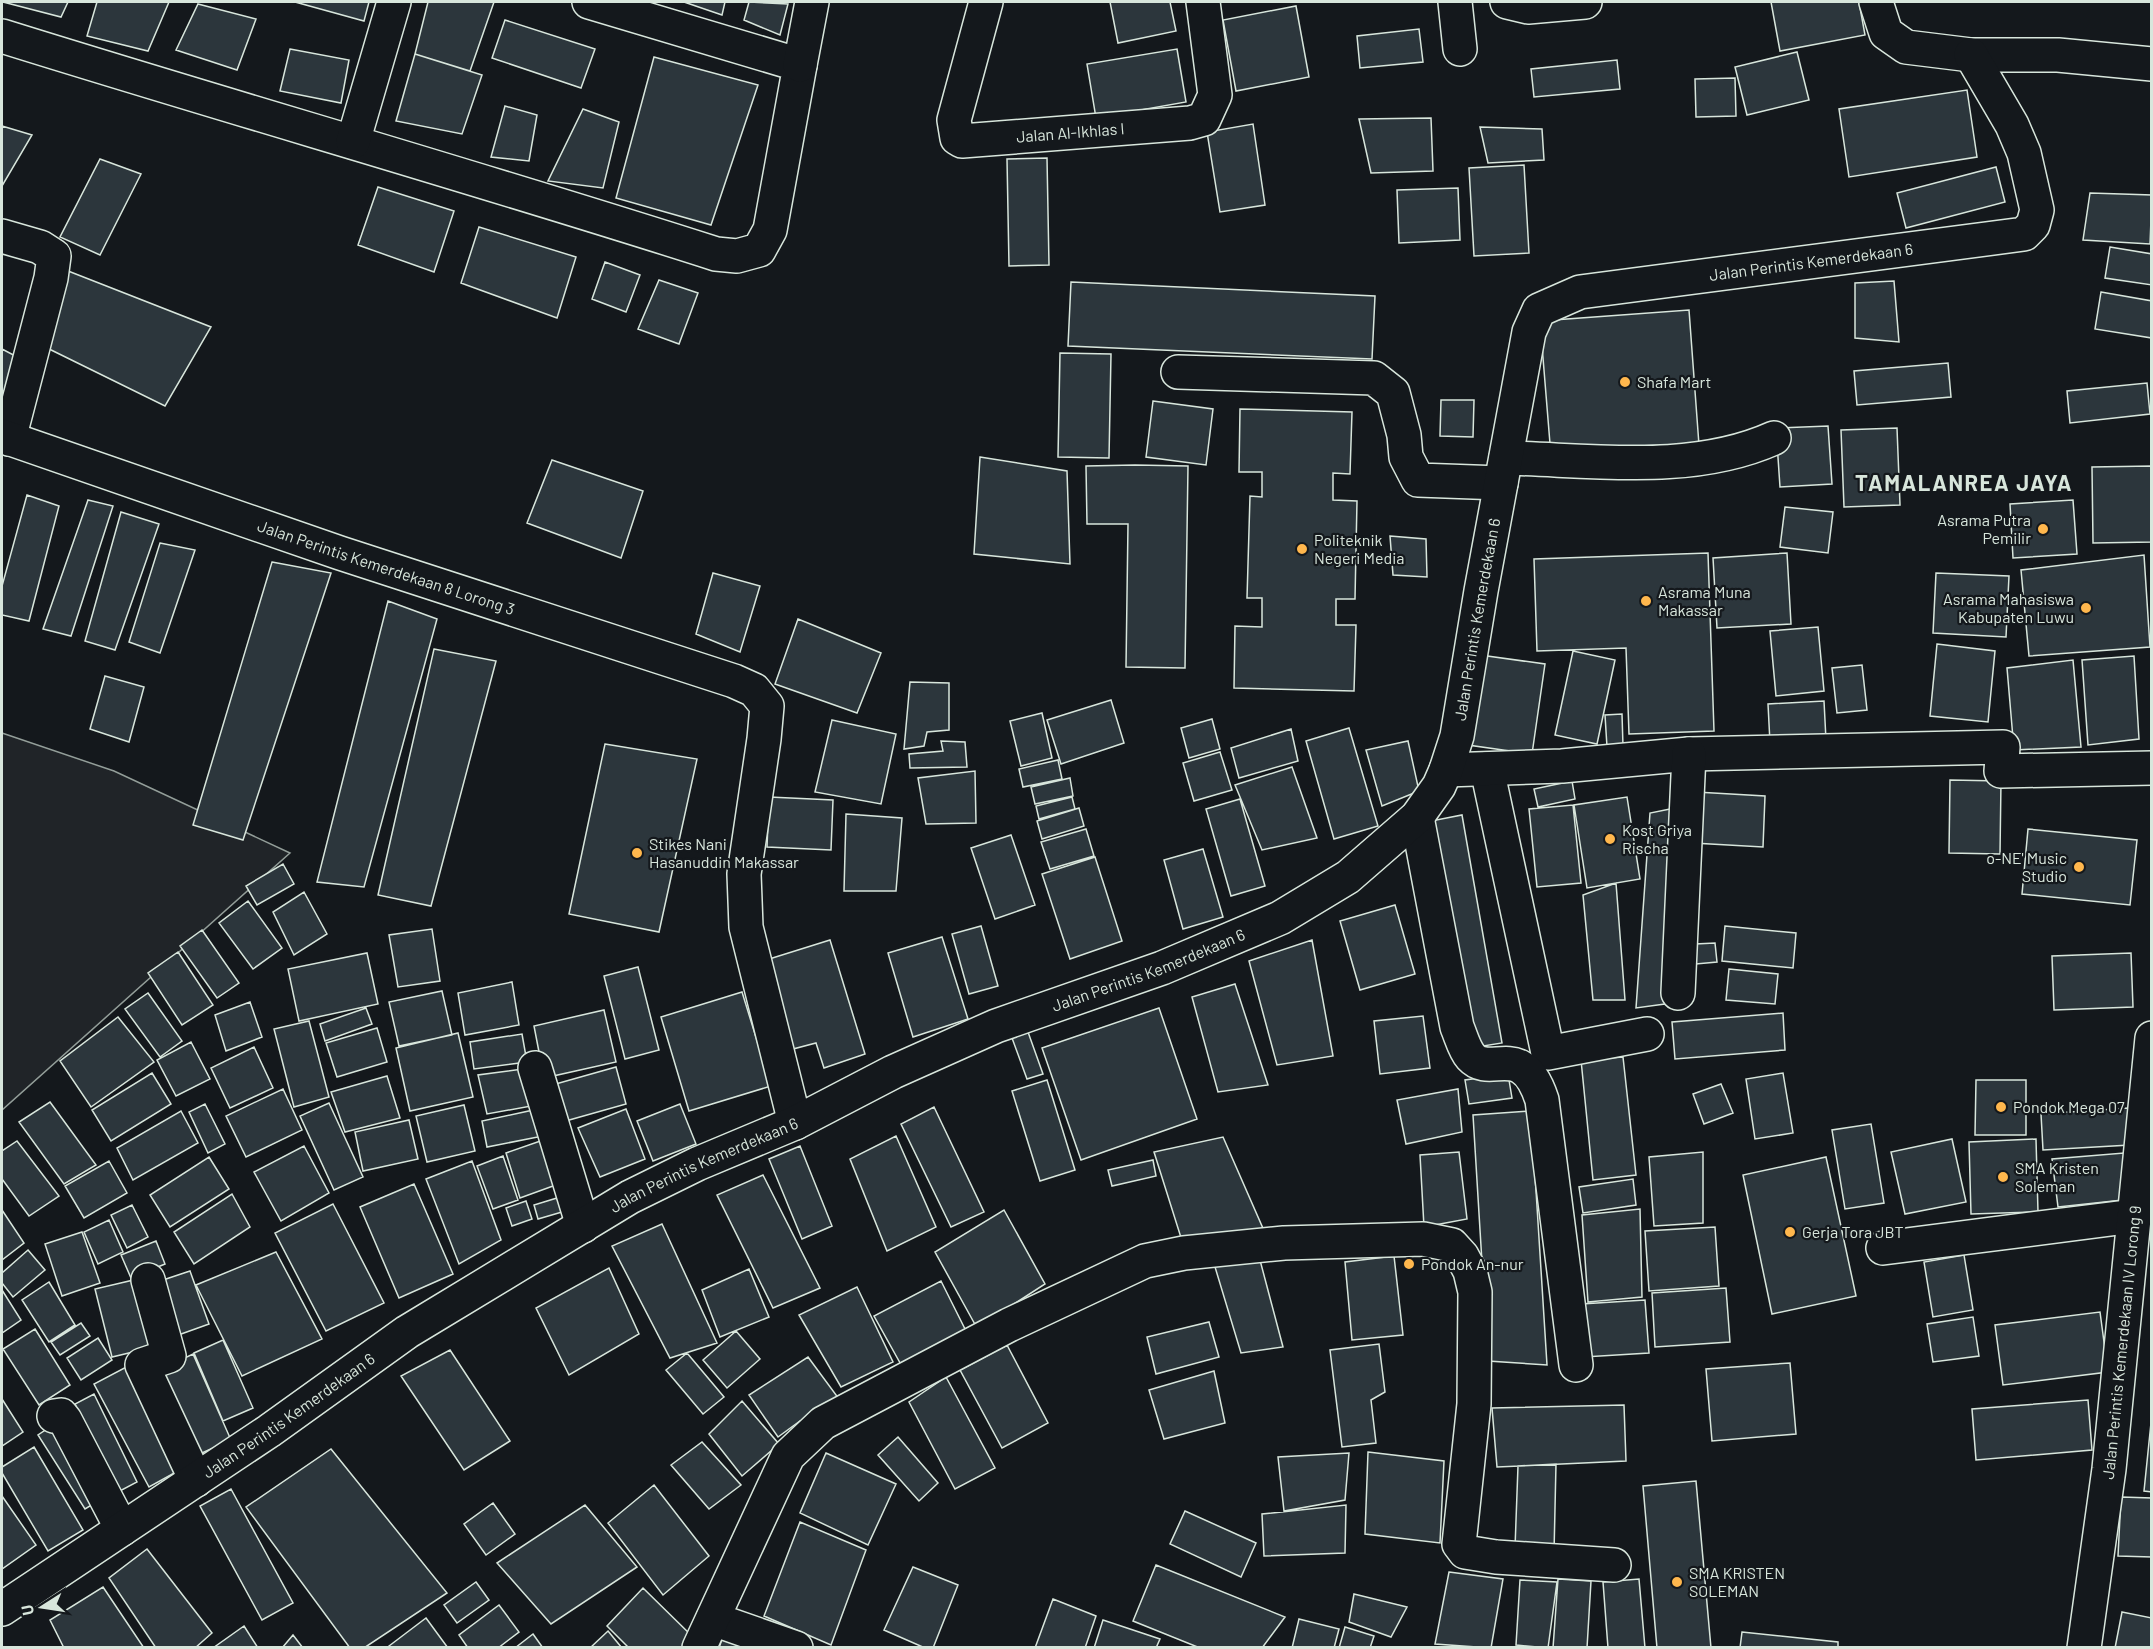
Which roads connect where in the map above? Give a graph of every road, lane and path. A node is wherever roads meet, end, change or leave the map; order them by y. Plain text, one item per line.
1 (394, 2) edge
2 (589, 2) edge
3 (812, 2) edge
4 (986, 2) edge
5 (1203, 2) edge
6 (1455, 2) edge
7 (1507, 2) edge
8 (1585, 2) edge
9 (1876, 2) edge
10 (2, 36) edge
11 (1460, 50) dead end
12 (1971, 55) junction
13 (2151, 63) edge
14 (800, 65) junction
15 (353, 142) junction
16 (2, 236) edge
17 (1178, 372) dead end
18 (5, 438) edge
19 (1774, 438) dead end
20 (1504, 471) junction
21 (1689, 754) junction
22 (2151, 768) edge
23 (1487, 769) junction
24 (1446, 770) junction
25 (1417, 817) junction
26 (1678, 993) dead end
27 (1647, 1034) dead end
28 (2151, 1038) edge
29 (535, 1068) dead end
30 (795, 1123) junction
31 (2134, 1216) junction
32 (583, 1226) junction
33 (1883, 1248) dead end
34 (148, 1280) dead end
35 (1576, 1365) dead end
36 (54, 1416) dead end
37 (196, 1480) junction
38 (122, 1528) junction
39 (1614, 1564) dead end
40 (2, 1609) edge
41 (706, 1633) edge
42 (796, 1647) edge
43 (2084, 1647) edge

1 - 15 street
2 - 14 street
3 - 14 street
4 - 5 street, Jalan Al-Ikhlas I
6 - 11 street
7 - 8 street
9 - 12 street
10 - 15 street
12 - 13 street
12 - 20 street, Jalan Perintis Kemerdekaan 6
14 - 15 street
16 - 18 street
17 - 20 street
18 - 30 street, Jalan Perintis Kemerdekaan 8 Lorong 3
19 - 20 street
20 - 24 street, Jalan Perintis Kemerdekaan 6
21 - 22 street
21 - 23 street
21 - 26 street
23 - 24 street
23 - 27 street
24 - 25 street, Jalan Perintis Kemerdekaan 6
25 - 30 street, Jalan Perintis Kemerdekaan 6
25 - 35 street
28 - 31 street, Jalan Perintis Kemerdekaan IV Lorong 9
29 - 32 street
30 - 32 street, Jalan Perintis Kemerdekaan 6
31 - 33 street
31 - 43 street, Jalan Perintis Kemerdekaan IV Lorong 9
32 - 37 street, Jalan Perintis Kemerdekaan 6
34 - 37 street
36 - 38 street
37 - 38 street, Jalan Perintis Kemerdekaan 6
38 - 40 street, Jalan Perintis Kemerdekaan 6
39 - 41 street
41 - 42 street

